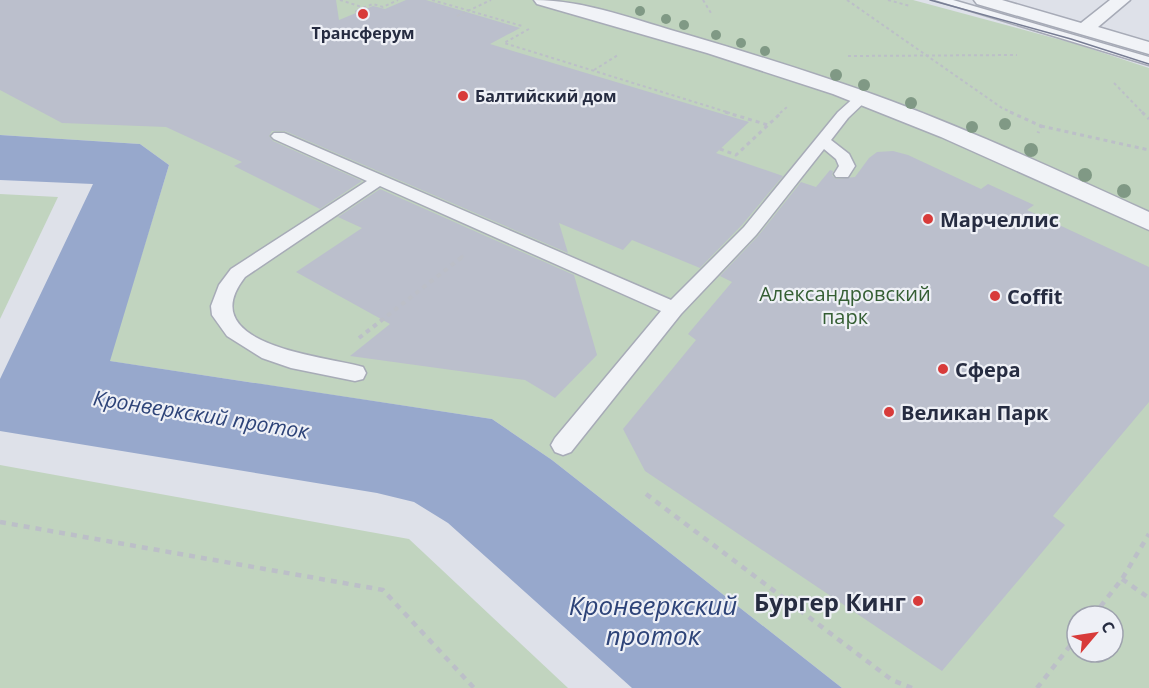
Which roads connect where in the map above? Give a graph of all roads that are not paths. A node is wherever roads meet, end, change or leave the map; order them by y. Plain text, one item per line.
1 (543, 0) edge
2 (941, 0) edge
3 (983, 0) edge
4 (1121, 0) edge
5 (1086, 28) junction
6 (1149, 48) edge
7 (1149, 61) edge
8 (862, 98) junction
9 (279, 136) dead end
10 (823, 141) junction
11 (842, 174) dead end
12 (379, 180) junction
13 (1149, 222) edge
14 (674, 309) junction
15 (355, 373) dead end
16 (563, 445) dead end

1 - 8 street
2 - 7 lane
3 - 5 street
4 - 5 street
5 - 6 street
8 - 10 lane
8 - 13 street
9 - 12 lane
10 - 11 lane
10 - 14 lane
12 - 14 lane
12 - 15 lane
14 - 16 lane

